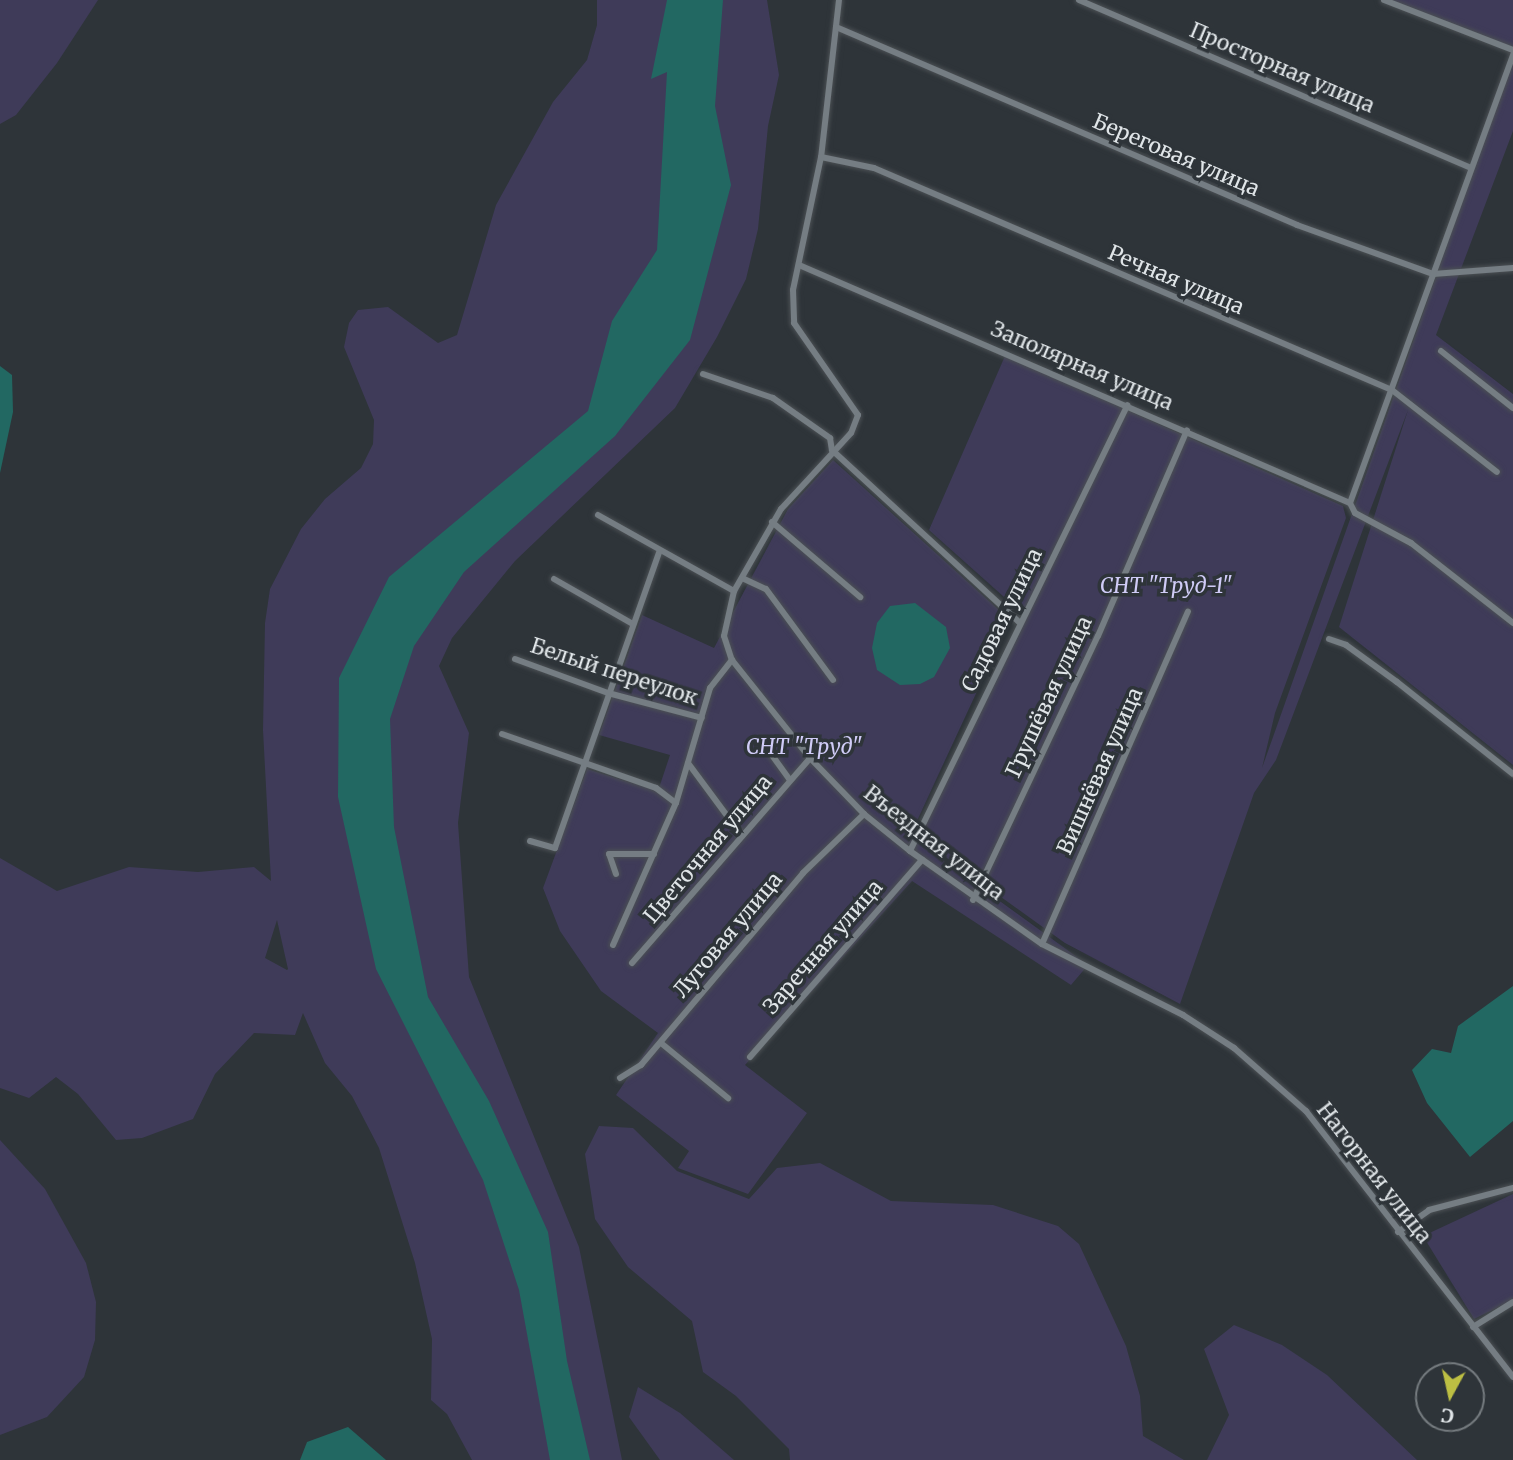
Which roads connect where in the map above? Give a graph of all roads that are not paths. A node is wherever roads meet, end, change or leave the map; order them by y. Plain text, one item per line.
1 (839, 0) edge
2 (1079, 0) edge
3 (1384, 0) edge
4 (836, 27) junction
5 (1513, 52) edge
6 (821, 157) junction
7 (1471, 168) junction
8 (799, 265) junction
9 (1513, 268) edge
10 (1433, 274) junction
11 (1441, 351) dead end
12 (702, 374) dead end
13 (1392, 390) junction
14 (1128, 405) junction
15 (1513, 408) edge
16 (1186, 430) junction
17 (832, 450) junction
18 (1497, 472) dead end
19 (1350, 503) junction
20 (598, 515) dead end
21 (772, 522) junction
22 (659, 552) junction
23 (554, 579) dead end
24 (742, 579) junction
25 (734, 591) junction
26 (860, 597) dead end
27 (1188, 612) dead end
28 (1019, 622) junction
29 (1513, 623) edge
30 (633, 624) junction
31 (1329, 639) dead end
32 (515, 659) dead end
33 (732, 660) junction
34 (833, 680) dead end
35 (608, 693) junction
36 (702, 718) junction
37 (502, 734) dead end
38 (761, 740) dead end
39 (810, 758) junction
40 (584, 763) junction
41 (688, 763) junction
42 (1513, 774) edge
43 (790, 780) junction
44 (676, 803) junction
45 (864, 814) junction
46 (742, 836) junction
47 (530, 841) dead end
48 (910, 851) junction
49 (654, 853) junction
50 (922, 860) junction
51 (616, 874) dead end
52 (973, 900) junction
53 (1041, 944) junction
54 (612, 945) dead end
55 (1070, 960) joint
56 (632, 963) dead end
57 (661, 1043) junction
58 (750, 1057) dead end
59 (620, 1078) dead end
60 (728, 1098) dead end
61 (1513, 1188) edge
62 (1398, 1232) junction
63 (1513, 1302) edge
64 (1473, 1327) junction
65 (1513, 1377) edge

1 - 4 street
2 - 7 street, Просторная улица
3 - 5 street
4 - 6 street
4 - 10 street, Береговая улица
5 - 7 street
6 - 8 street
6 - 13 street, Речная улица
7 - 10 street
8 - 14 street, Заполярная улица
8 - 17 street
9 - 10 street, Береговая улица
10 - 13 street
11 - 15 street
12 - 17 street
13 - 18 street, Речная улица
13 - 19 street
14 - 16 street, Заполярная улица
14 - 28 street, Садовая улица
16 - 19 street, Заполярная улица
16 - 52 street, Грушёвая улица
17 - 21 street
17 - 28 street
19 - 29 street, Заполярная улица
20 - 22 street
21 - 24 street
21 - 26 street
22 - 25 street
22 - 30 street
23 - 30 street
24 - 25 street
24 - 34 street
25 - 33 street, Въездная улица
27 - 53 street, Вишнёвая улица
28 - 48 street, Садовая улица
30 - 35 street
31 - 42 street
32 - 35 street, Белый переулок
33 - 36 street
33 - 39 street, Въездная улица
35 - 36 street, Белый переулок
35 - 40 street
36 - 41 street
37 - 40 street
38 - 43 street
39 - 43 street, Цветочная улица
39 - 45 street, Въездная улица
40 - 44 street
40 - 47 street
41 - 44 street
41 - 46 street
43 - 46 street, Цветочная улица
44 - 49 street
45 - 48 street, Въездная улица
45 - 57 street, Луговая улица
46 - 56 street, Цветочная улица
48 - 50 street, Въездная улица
49 - 51 street
49 - 54 street
50 - 52 street, Въездная улица
50 - 58 street, Заречная улица
52 - 53 street, Въездная улица
53 - 55 street, Въездная улица
55 - 62 street, Нагорная улица
57 - 59 street, Луговая улица
57 - 60 street
61 - 62 street
62 - 64 street, Нагорная улица
63 - 64 street
64 - 65 street, Нагорная улица

